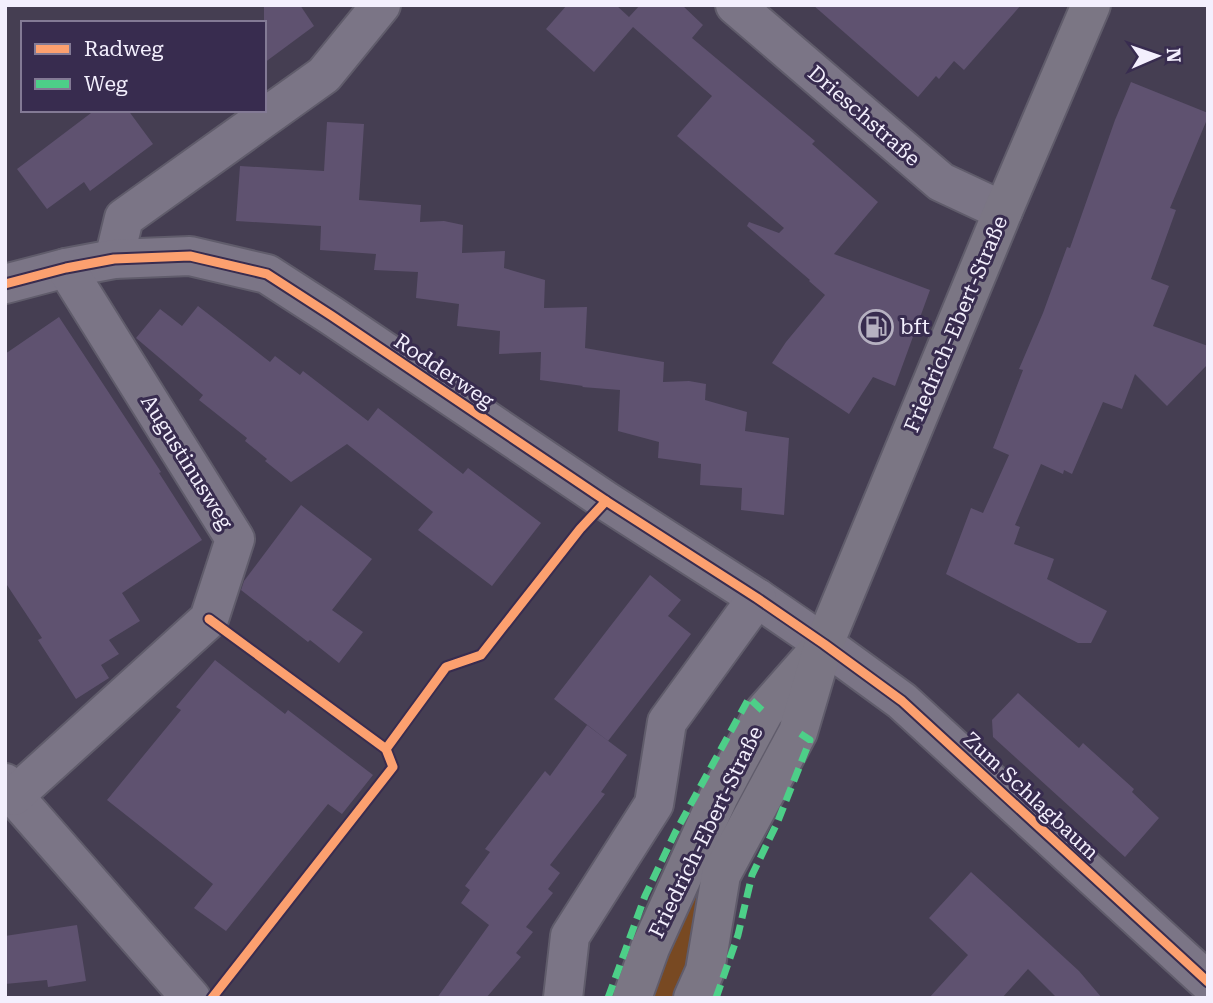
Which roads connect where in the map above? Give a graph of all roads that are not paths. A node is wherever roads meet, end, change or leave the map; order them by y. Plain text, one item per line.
1 (381, 5) edge
2 (735, 5) edge
3 (1091, 5) edge
4 (1003, 211) junction
5 (114, 259) junction
6 (66, 268) junction
7 (5, 284) edge
8 (757, 598) junction
9 (824, 644) junction
10 (10, 790) edge
11 (1208, 982) edge
12 (191, 998) edge
13 (563, 998) edge
14 (632, 998) edge
15 (693, 998) edge

1 - 5 street
2 - 4 street, Drieschstraße
3 - 4 main road, Friedrich-Ebert-Straße
4 - 9 main road, Friedrich-Ebert-Straße
5 - 6 street, Rodderweg
5 - 8 street, Rodderweg
6 - 7 street, Rodderweg
6 - 10 street, Augustinusweg
8 - 9 street, Rodderweg
8 - 13 street
9 - 11 street, Zum Schlagbaum
9 - 14 main road, Friedrich-Ebert-Straße
9 - 15 main road, Friedrich-Ebert-Straße
10 - 12 street, Augustinusweg

